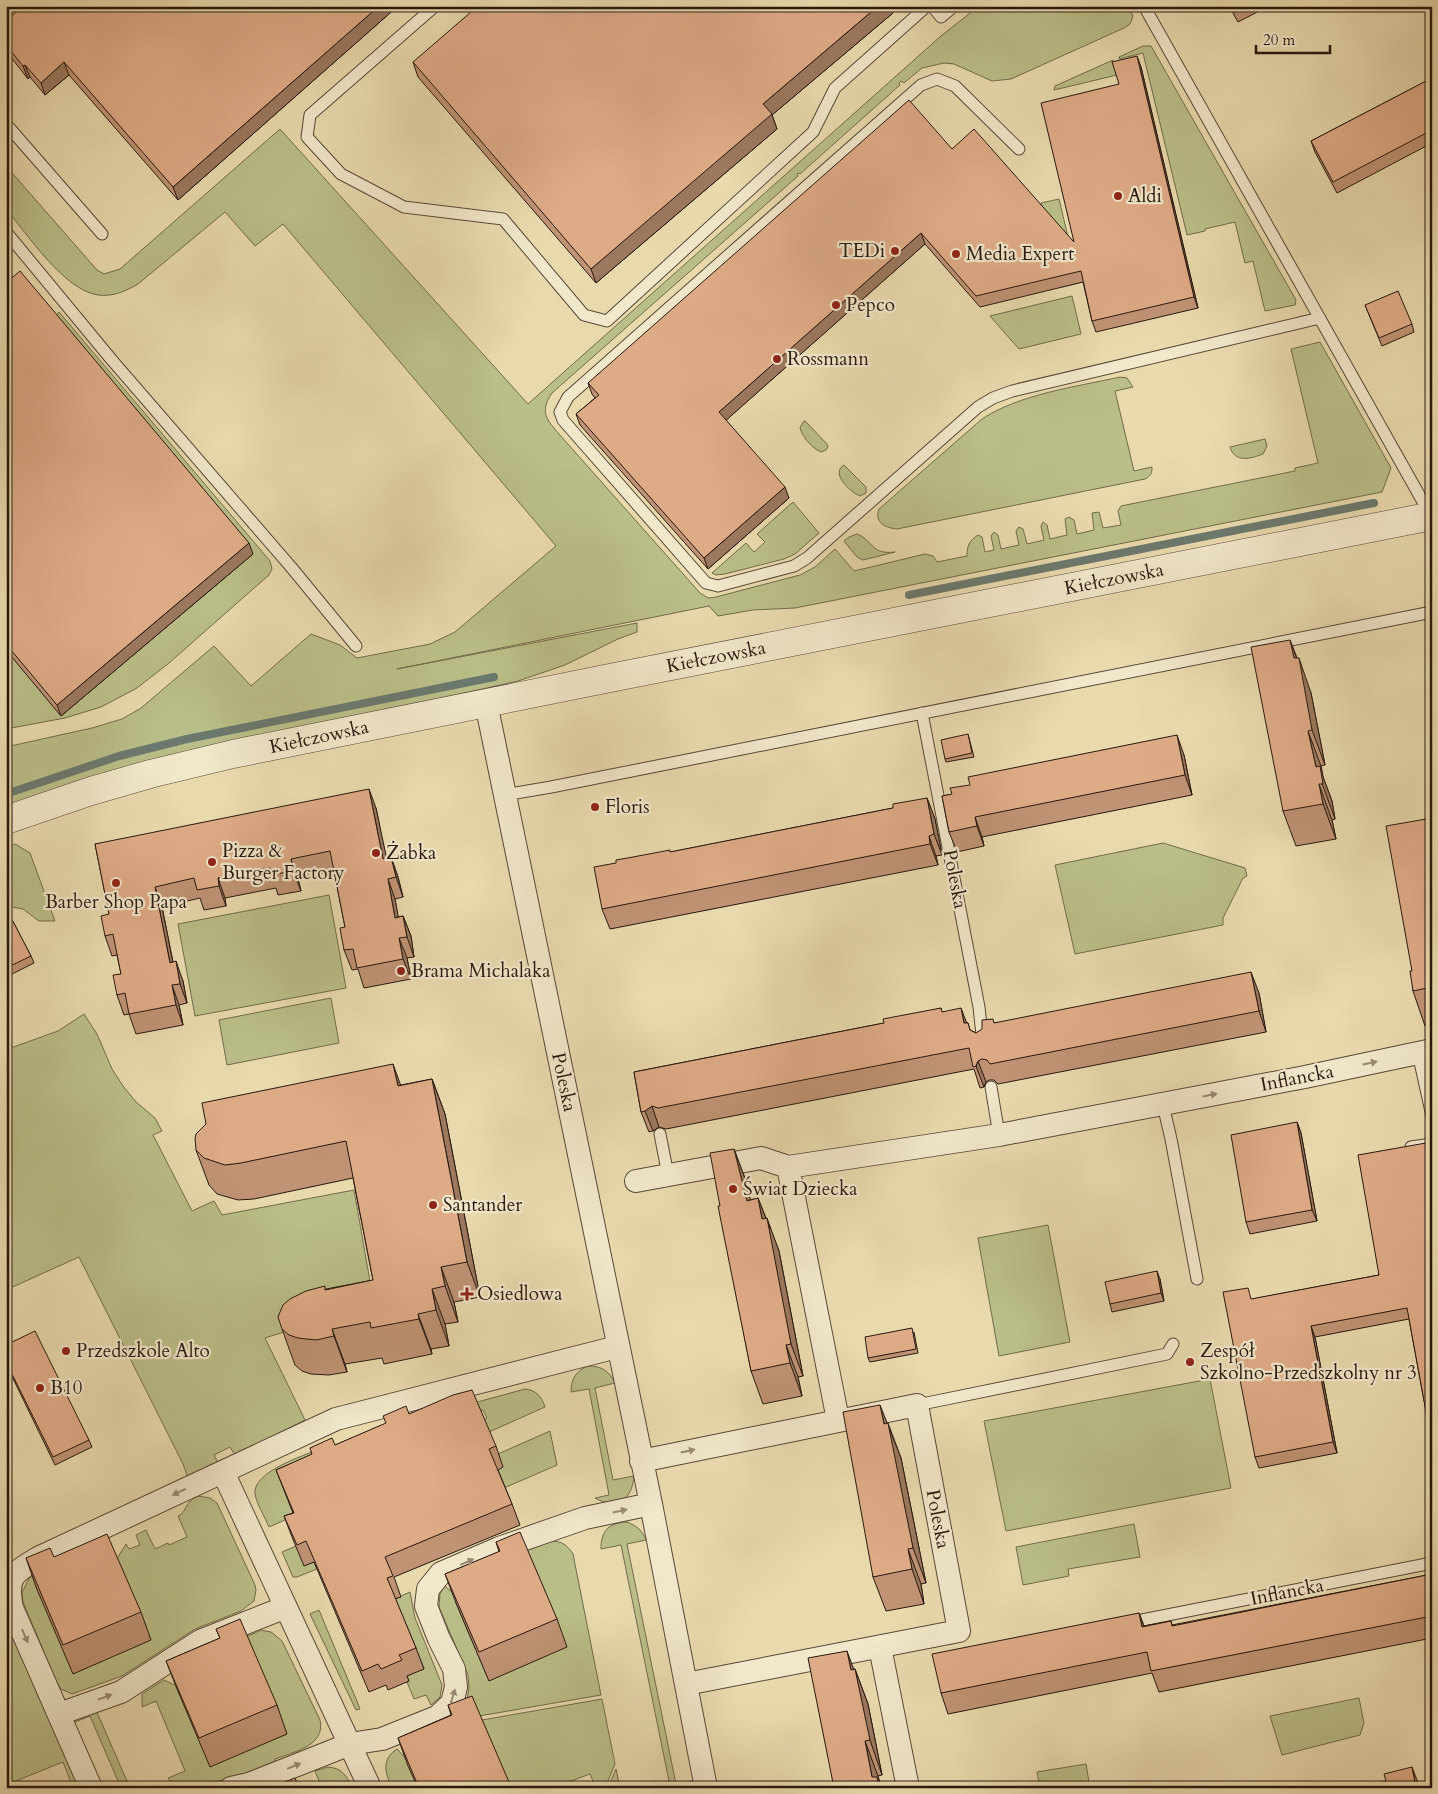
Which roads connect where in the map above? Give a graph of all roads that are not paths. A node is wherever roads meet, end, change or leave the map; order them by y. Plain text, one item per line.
1 (435, 6) edge
2 (927, 6) edge
3 (932, 6) edge
4 (954, 6) edge
5 (1144, 6) edge
6 (6, 124) edge
7 (1019, 149) dead end
8 (6, 232) edge
9 (102, 234) dead end
10 (1320, 318) junction
11 (1431, 518) edge
12 (1432, 612) edge
13 (356, 646) dead end
14 (486, 703) junction
15 (922, 713) junction
16 (504, 795) junction
17 (6, 820) edge
18 (983, 1046) edge
19 (1425, 1052) edge
20 (991, 1087) edge
21 (1163, 1105) junction
22 (1432, 1116) edge
23 (660, 1134) edge
24 (999, 1135) junction
25 (1432, 1144) edge
26 (1398, 1150) edge
27 (788, 1167) junction
28 (668, 1175) junction
29 (636, 1181) dead end
30 (1197, 1279) dead end
31 (1173, 1344) dead end
32 (618, 1348) junction
33 (916, 1405) junction
34 (838, 1420) junction
35 (641, 1461) junction
36 (223, 1472) junction
37 (651, 1504) junction
38 (1432, 1563) edge
39 (286, 1607) junction
40 (1142, 1620) edge
41 (880, 1647) junction
42 (686, 1684) junction
43 (59, 1714) junction
44 (350, 1744) junction
45 (91, 1788) edge
46 (231, 1788) edge
47 (370, 1788) edge
48 (706, 1788) edge
49 (908, 1788) edge

1 - 2 lane
3 - 4 lane
5 - 10 lane
6 - 9 lane
7 - 10 lane
8 - 13 lane
10 - 11 lane
11 - 14 street, Kiełczowska
12 - 15 lane
14 - 16 street, Poleska
14 - 17 street, Kiełczowska
15 - 16 lane
15 - 18 lane, Poleska
16 - 32 street, Poleska
21 -> 19 street, Inflancka
19 - 22 lane
20 - 24 lane
21 - 24 street
21 - 30 lane
23 - 28 lane
24 - 27 street
25 - 26 lane
27 - 28 street
27 - 34 street
28 - 29 street
31 - 33 lane
32 - 35 street, Poleska
32 - 36 street
33 - 34 street
33 - 41 street, Poleska
35 -> 34 street
35 - 37 street, Poleska
36 - 39 street
36 -> 43 street
37 - 42 street, Poleska
44 -> 37 street
38 - 40 lane, Inflancka
43 -> 39 street
39 - 44 street
41 - 42 street, Poleska
41 - 49 street
42 - 48 street, Poleska
43 - 45 street
46 -> 44 street
44 - 47 street

